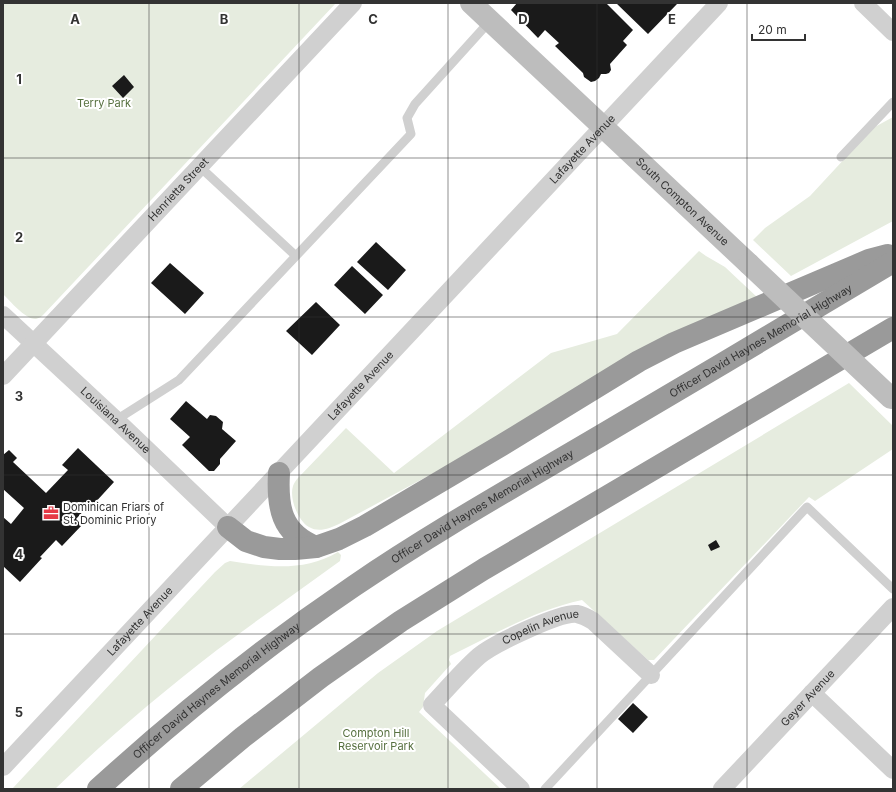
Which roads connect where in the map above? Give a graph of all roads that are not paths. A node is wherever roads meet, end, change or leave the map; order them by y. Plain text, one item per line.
1 (353, 3) edge
2 (471, 3) edge
3 (718, 3) edge
4 (863, 3) edge
5 (490, 21) junction
6 (891, 26) edge
7 (893, 102) edge
8 (602, 127) junction
9 (841, 157) dead end
10 (200, 167) junction
11 (893, 253) edge
12 (296, 256) junction
13 (893, 262) edge
14 (3, 314) edge
15 (893, 328) edge
16 (34, 343) junction
17 (3, 376) edge
18 (892, 399) edge
19 (116, 420) junction
20 (279, 473) junction
21 (228, 527) junction
22 (316, 547) junction
23 (893, 589) edge
24 (893, 607) edge
25 (651, 675) junction
26 (812, 693) junction
27 (3, 767) edge
28 (893, 770) edge
29 (725, 788) edge
30 (98, 789) edge
31 (181, 789) edge
32 (521, 789) edge
33 (546, 789) edge

1 - 10 street, Henrietta Street
2 - 5 main road, South Compton Avenue
3 - 8 street, Lafayette Avenue
4 - 6 street
5 - 8 main road, South Compton Avenue
5 - 12 lane
7 - 9 lane
8 - 18 main road, South Compton Avenue, bridge
8 - 20 street, Lafayette Avenue
10 - 12 lane
10 - 16 street, Henrietta Street
11 - 22 highway
12 - 19 lane
13 - 30 highway, Officer David Haynes Memorial Highway
14 - 16 street, Louisiana Avenue
15 - 31 highway
16 - 17 street, Henrietta Street
16 - 19 street, Louisiana Avenue
19 - 21 street, Louisiana Avenue
20 - 21 street, Lafayette Avenue
20 - 22 highway
21 - 22 highway
21 - 27 street, Lafayette Avenue
23 - 25 lane
24 - 26 street, Geyer Avenue
25 - 32 street, Copelin Avenue
25 - 33 lane
26 - 28 street
26 - 29 street, Geyer Avenue

